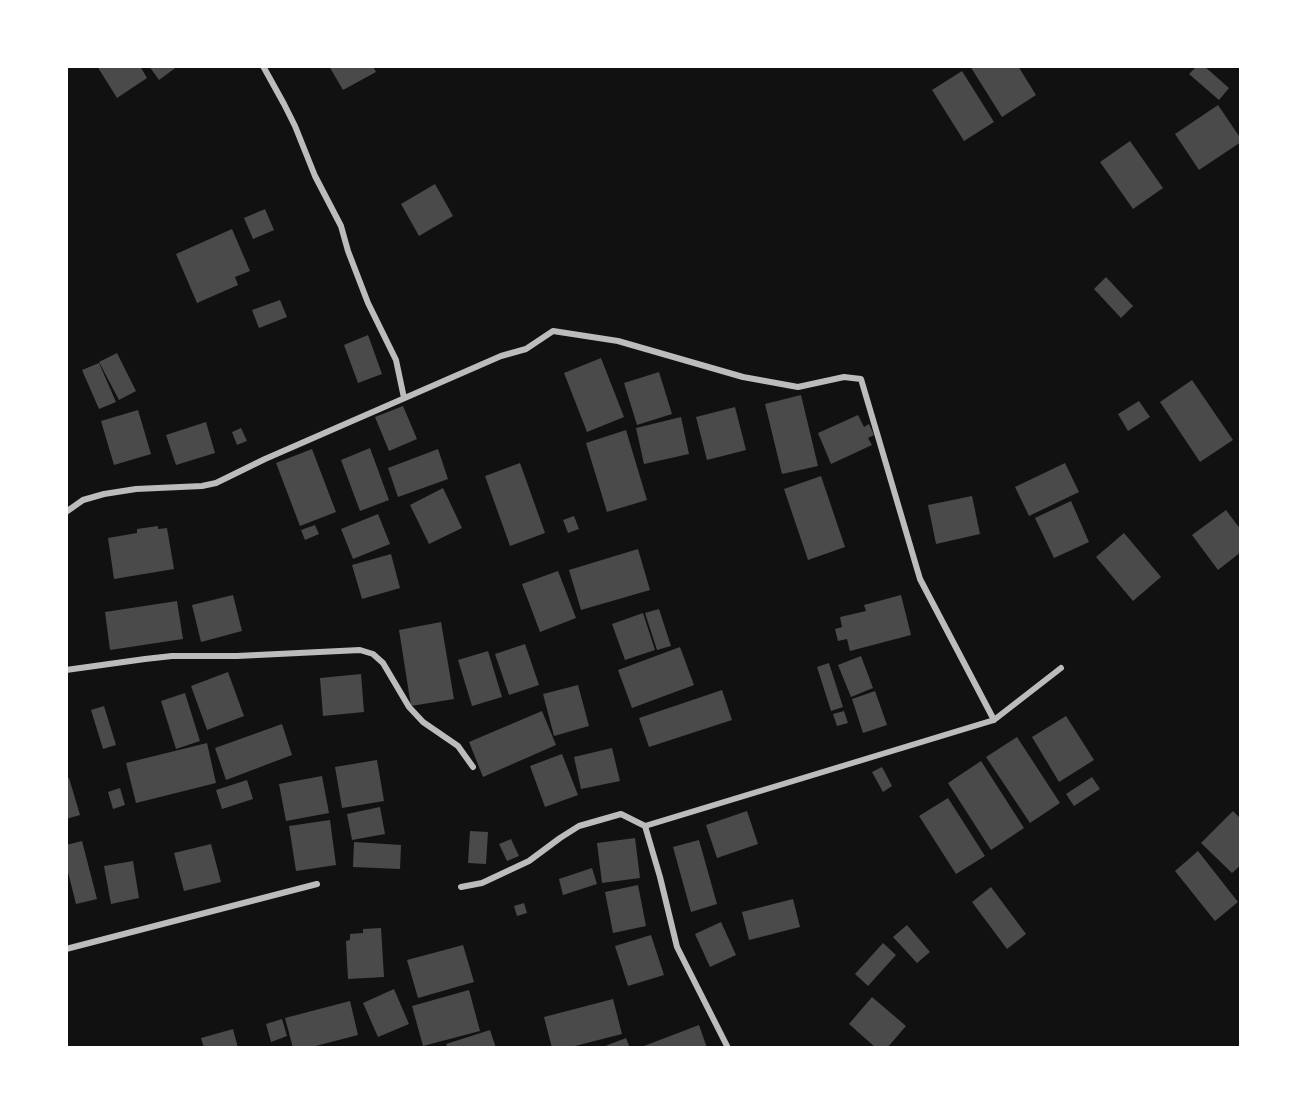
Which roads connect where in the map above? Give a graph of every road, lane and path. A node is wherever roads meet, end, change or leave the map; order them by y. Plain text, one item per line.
1 (262, 66) edge
2 (404, 398) junction
3 (66, 512) edge
4 (1062, 668) dead end
5 (66, 670) edge
6 (994, 720) junction
7 (473, 767) dead end
8 (645, 826) junction
9 (317, 884) dead end
10 (461, 887) dead end
11 (66, 949) edge
12 (728, 1048) edge

1 - 2 street
2 - 3 street
2 - 6 street
4 - 6 street
5 - 7 street
6 - 8 street
8 - 10 street
8 - 12 street
9 - 11 street

